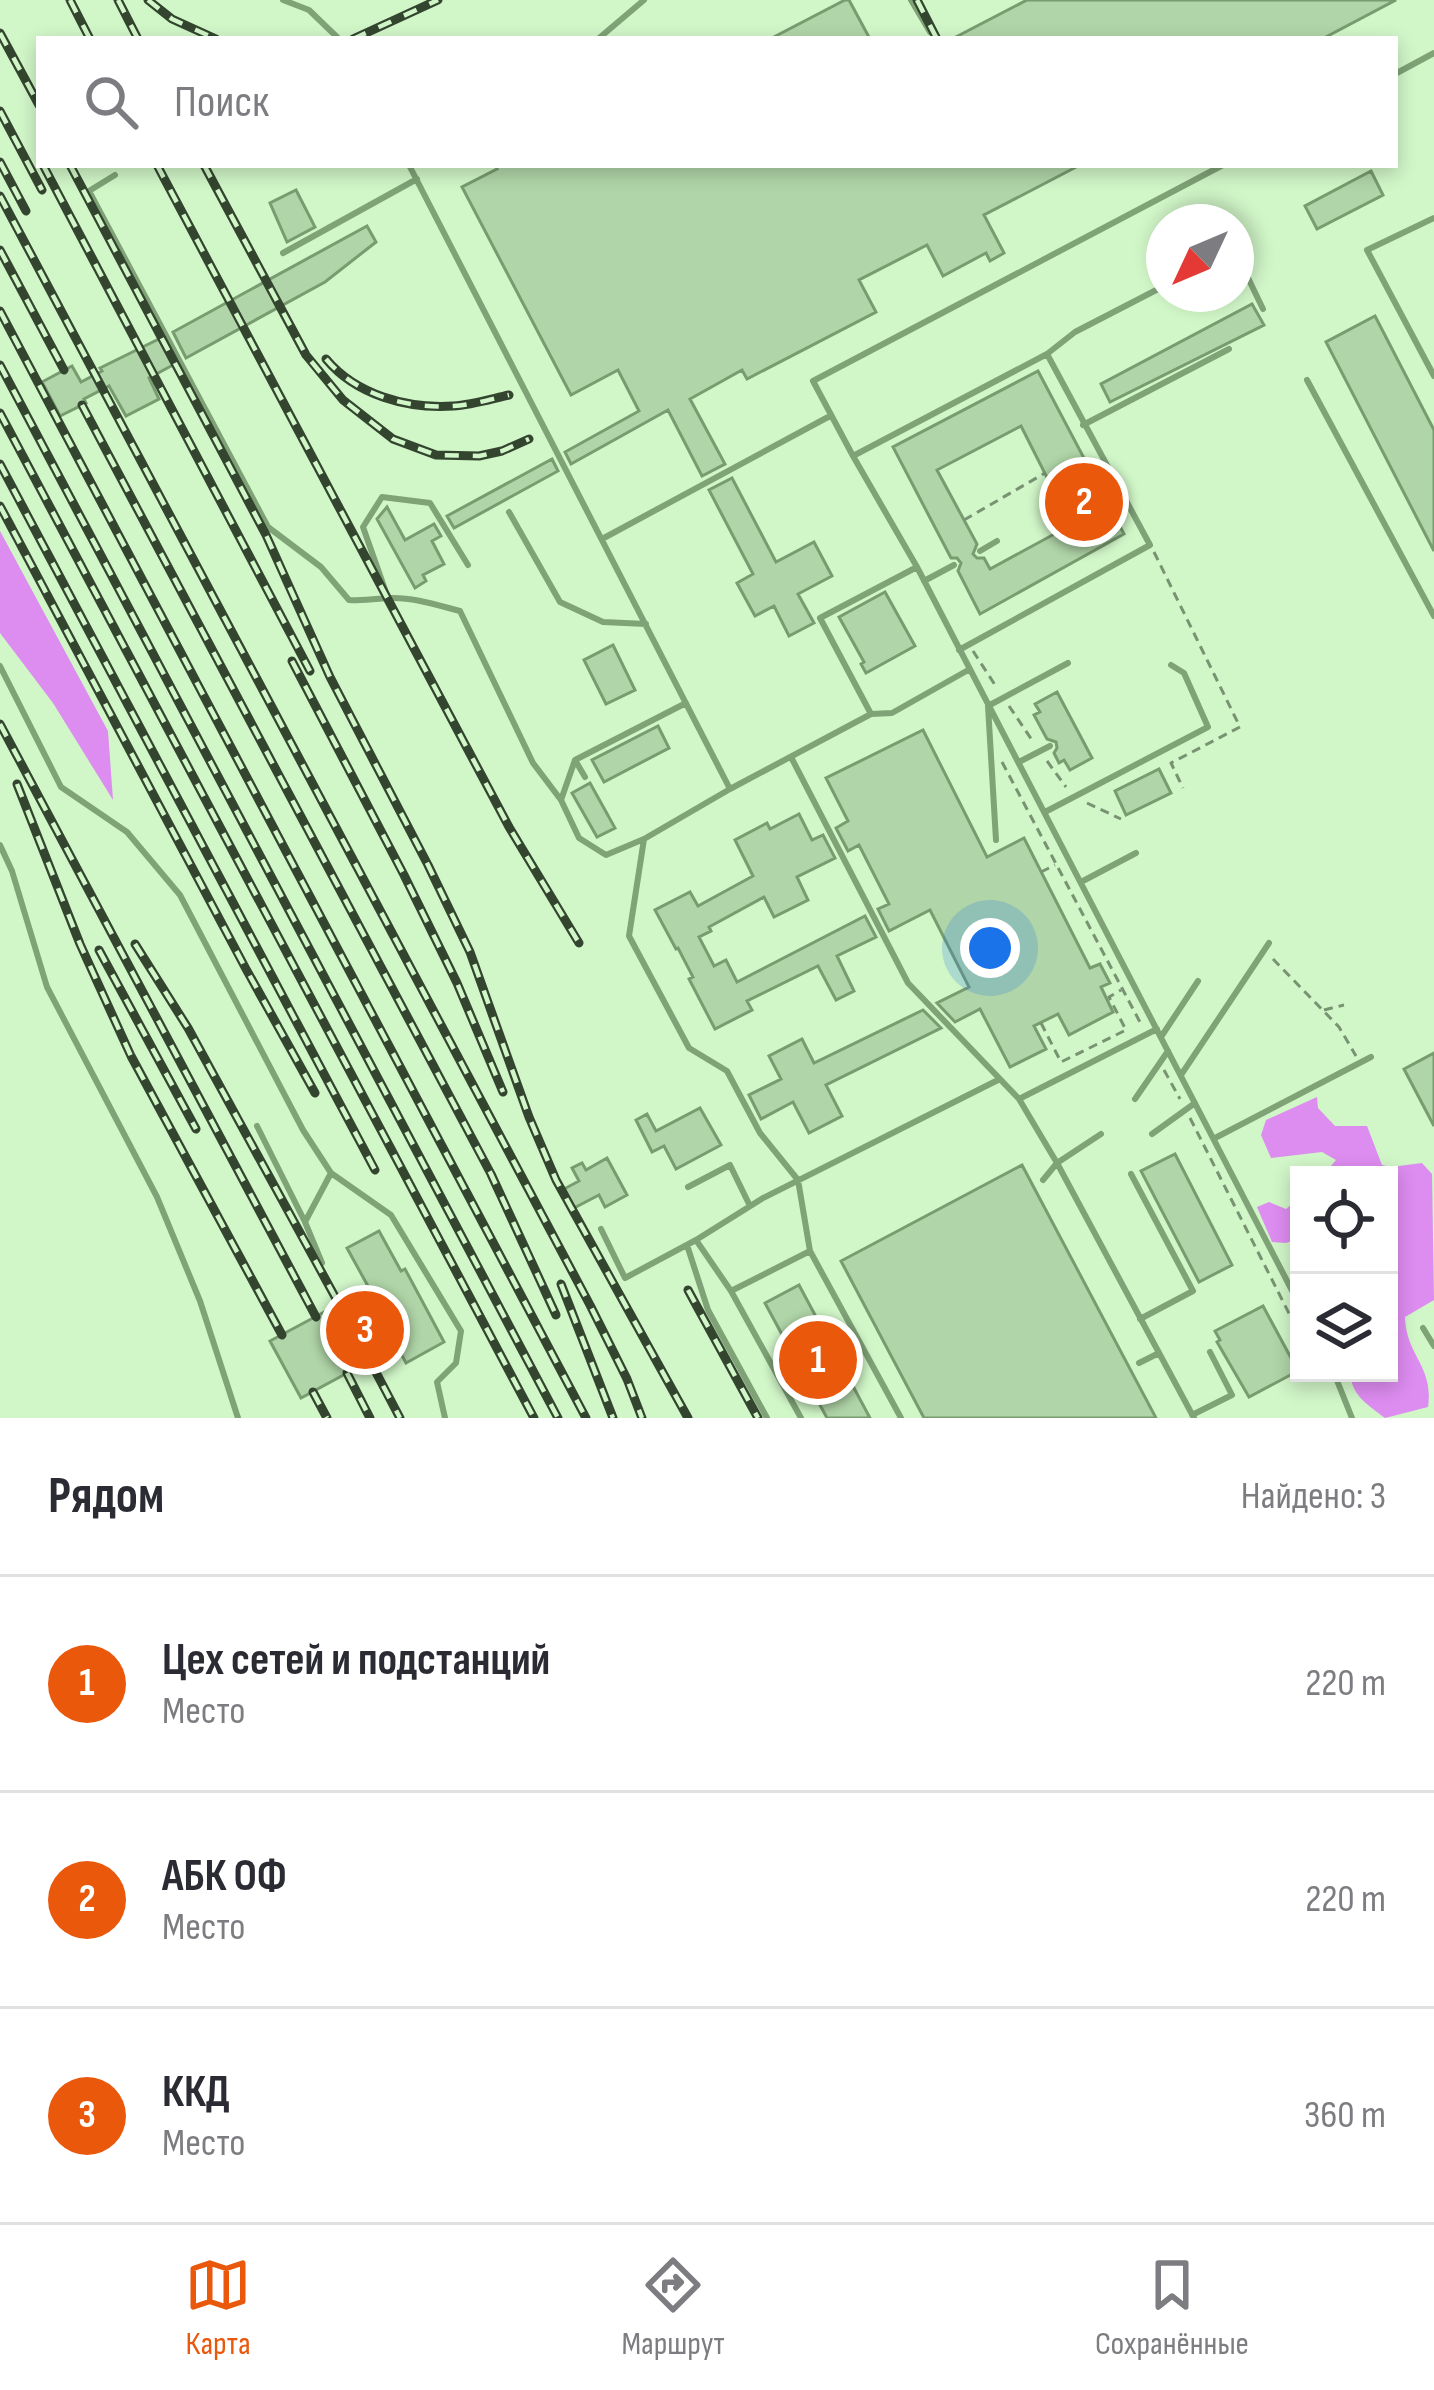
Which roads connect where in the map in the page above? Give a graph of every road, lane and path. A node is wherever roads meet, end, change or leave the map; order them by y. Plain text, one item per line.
1 (283, 0) edge
2 (644, 0) edge
3 (911, 0) edge
4 (930, 32) dead end
5 (336, 36) edge
6 (602, 36) edge
7 (1434, 53) edge
8 (1398, 72) edge
9 (412, 168) edge
10 (1217, 168) edge
11 (115, 175) dead end
12 (417, 179) junction
13 (1433, 221) edge
14 (283, 253) dead end
15 (1254, 290) edge
16 (1146, 295) edge
17 (1263, 309) dead end
18 (1229, 350) dead end
19 (1047, 354) junction
20 (1434, 376) edge
21 (1307, 380) dead end
22 (830, 416) junction
23 (1083, 425) junction
24 (853, 456) junction
25 (1045, 473) dead end
26 (509, 512) dead end
27 (964, 520) dead end
28 (602, 538) junction
29 (998, 541) dead end
30 (980, 551) dead end
31 (468, 565) dead end
32 (955, 565) dead end
33 (917, 567) junction
34 (924, 581) junction
35 (388, 598) junction
36 (1434, 616) edge
37 (646, 624) junction
38 (959, 650) junction
39 (1068, 663) dead end
40 (1171, 665) dead end
41 (0, 666) edge
42 (970, 669) junction
43 (686, 703) junction
44 (988, 706) junction
45 (872, 714) junction
46 (1050, 746) dead end
47 (791, 758) junction
48 (575, 760) junction
49 (1018, 762) junction
50 (585, 777) dead end
51 (730, 789) junction
52 (561, 800) junction
53 (1045, 812) junction
54 (644, 838) junction
55 (996, 840) dead end
56 (0, 845) edge
57 (1136, 853) dead end
58 (1056, 864) dead end
59 (1041, 872) dead end
60 (1081, 882) junction
61 (1267, 947) joint
62 (1198, 982) dead end
63 (1122, 989) dead end
64 (1344, 1005) dead end
65 (1323, 1010) junction
66 (1041, 1023) dead end
67 (1159, 1033) junction
68 (1168, 1051) junction
69 (1371, 1057) dead end
70 (1361, 1063) junction
71 (1181, 1075) junction
72 (1000, 1079) junction
73 (1019, 1099) junction
74 (1135, 1099) dead end
75 (1195, 1103) junction
76 (257, 1126) dead end
77 (1101, 1134) dead end
78 (1153, 1134) dead end
79 (1214, 1139) junction
80 (1057, 1163) junction
81 (331, 1173) junction
82 (1131, 1174) dead end
83 (799, 1180) junction
84 (1043, 1180) dead end
85 (688, 1187) dead end
86 (750, 1206) junction
87 (305, 1222) junction
88 (601, 1229) dead end
89 (697, 1240) junction
90 (686, 1245) junction
91 (810, 1251) junction
92 (322, 1263) dead end
93 (1290, 1287) edge
94 (730, 1291) junction
95 (1141, 1319) junction
96 (1423, 1328) dead end
97 (1434, 1346) edge
98 (1210, 1352) dead end
99 (1159, 1353) junction
100 (1139, 1363) dead end
101 (1338, 1382) edge
102 (1193, 1417) edge
103 (238, 1418) edge
104 (445, 1418) edge
105 (767, 1418) edge
106 (801, 1418) edge
107 (901, 1418) edge
108 (1352, 1418) edge

1 - 5 lane
2 - 6 lane
3 - 4 lane
7 - 8 lane
9 - 12 lane
10 - 22 lane
11 - 35 lane
12 - 14 lane
12 - 28 lane
13 - 20 lane
15 - 17 lane
16 - 19 lane
18 - 23 lane
19 - 23 lane
19 - 24 lane
21 - 36 lane
22 - 24 lane
22 - 28 lane
23 - 38 lane
24 - 33 lane
25 - 27 path
26 - 37 lane
28 - 37 lane
29 - 30 lane
31 - 35 lane
32 - 34 lane
33 - 34 lane
33 - 45 lane
34 - 38 lane
35 - 52 lane
37 - 43 lane
38 - 42 lane
39 - 44 lane
40 - 53 lane
41 - 81 lane
42 - 44 lane
42 - 45 lane
43 - 48 lane
43 - 51 lane
44 - 49 lane
44 - 55 lane
45 - 47 lane
46 - 49 lane
47 - 51 lane
47 - 72 lane
48 - 50 lane
48 - 52 lane
49 - 53 lane
51 - 54 lane
52 - 54 lane
53 - 60 lane
54 - 83 lane
56 - 103 lane
57 - 60 lane
58 - 59 path
60 - 67 lane
61 - 65 path
61 - 71 lane
62 - 67 lane
63 - 66 path
64 - 65 path
65 - 70 path
67 - 68 lane
67 - 73 lane
68 - 71 lane
68 - 74 lane
69 - 70 lane
70 - 79 lane
71 - 75 lane
72 - 73 lane
72 - 83 lane
73 - 80 lane
75 - 78 lane
75 - 79 lane
76 - 87 lane
77 - 80 lane
79 - 93 lane
80 - 84 lane
80 - 95 lane
81 - 87 lane
81 - 104 lane
82 - 95 lane
83 - 86 lane
83 - 91 lane
85 - 86 lane
86 - 89 lane
87 - 92 lane
88 - 90 lane
89 - 90 lane
89 - 94 lane
90 - 105 lane
91 - 94 lane
91 - 107 lane
94 - 106 lane
95 - 99 lane
96 - 97 lane
98 - 102 lane
99 - 100 lane
99 - 102 lane
101 - 108 lane

